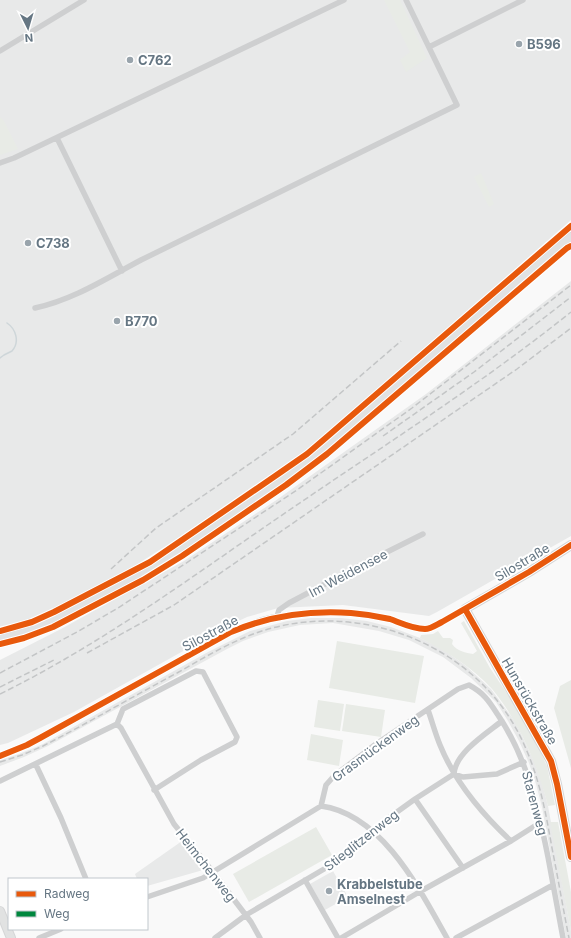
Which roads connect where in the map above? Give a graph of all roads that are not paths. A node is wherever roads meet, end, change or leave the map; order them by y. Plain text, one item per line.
1 (84, 0) edge
2 (344, 0) edge
3 (406, 0) edge
4 (523, 0) edge
5 (429, 47) junction
6 (0, 51) edge
7 (57, 138) junction
8 (0, 163) edge
9 (571, 237) edge
10 (122, 271) junction
11 (34, 308) dead end
12 (423, 534) dead end
13 (571, 545) edge
14 (465, 609) junction
15 (277, 616) junction
16 (0, 638) edge
17 (469, 685) joint
18 (428, 710) junction
19 (502, 721) junction
20 (117, 724) junction
21 (0, 756) edge
22 (524, 762) junction
23 (36, 765) junction
24 (454, 774) junction
25 (0, 781) edge
26 (154, 790) junction
27 (415, 799) junction
28 (320, 806) junction
29 (541, 822) junction
30 (373, 832) junction
31 (511, 841) junction
32 (571, 856) edge
33 (463, 868) junction
34 (213, 872) junction
35 (86, 878) edge
36 (305, 880) junction
37 (553, 885) junction
38 (420, 891) junction
39 (148, 898) edge
40 (0, 911) edge
41 (246, 915) junction
42 (59, 930) edge
43 (11, 938) edge
44 (39, 938) edge
45 (215, 938) edge
46 (260, 938) edge
47 (338, 938) edge
48 (342, 938) edge
49 (447, 938) edge
50 (456, 938) edge
51 (563, 938) edge

1 - 6 street
2 - 7 street
3 - 5 street
4 - 5 street
5 - 10 street
7 - 8 street
7 - 10 street
9 - 16 main road
10 - 11 street
12 - 15 street, Im Weidensee
13 - 14 main road, Silostraße
14 - 15 street, Silostraße
14 - 32 main road, Hunsrückstraße
15 - 21 street, Silostraße
17 - 18 street, Grasmückenweg
17 - 19 street, Starenweg
18 - 24 street
18 - 28 street, Grasmückenweg
19 - 22 street, Starenweg
19 - 24 street
20 - 23 street
20 - 26 street, Heimchenweg
20 - 26 street
22 - 24 street
22 - 29 street, Starenweg
23 - 25 street
23 - 35 street
24 - 27 street, Stieglitzenweg
24 - 31 street
26 - 34 street, Heimchenweg
27 - 30 street, Stieglitzenweg
27 - 33 street
28 - 30 street
28 - 34 street
29 - 31 street
29 - 37 street, Starenweg
30 - 36 street, Stieglitzenweg
30 - 38 street
31 - 33 street
33 - 38 street
34 - 39 street
34 - 41 street, Heimchenweg
36 - 41 street, Stieglitzenweg
36 - 47 street
37 - 50 street
37 - 51 street, Starenweg
38 - 48 street
38 - 49 street
40 - 43 main road
41 - 45 street, Stieglitzenweg
41 - 46 street, Heimchenweg
42 - 44 street

